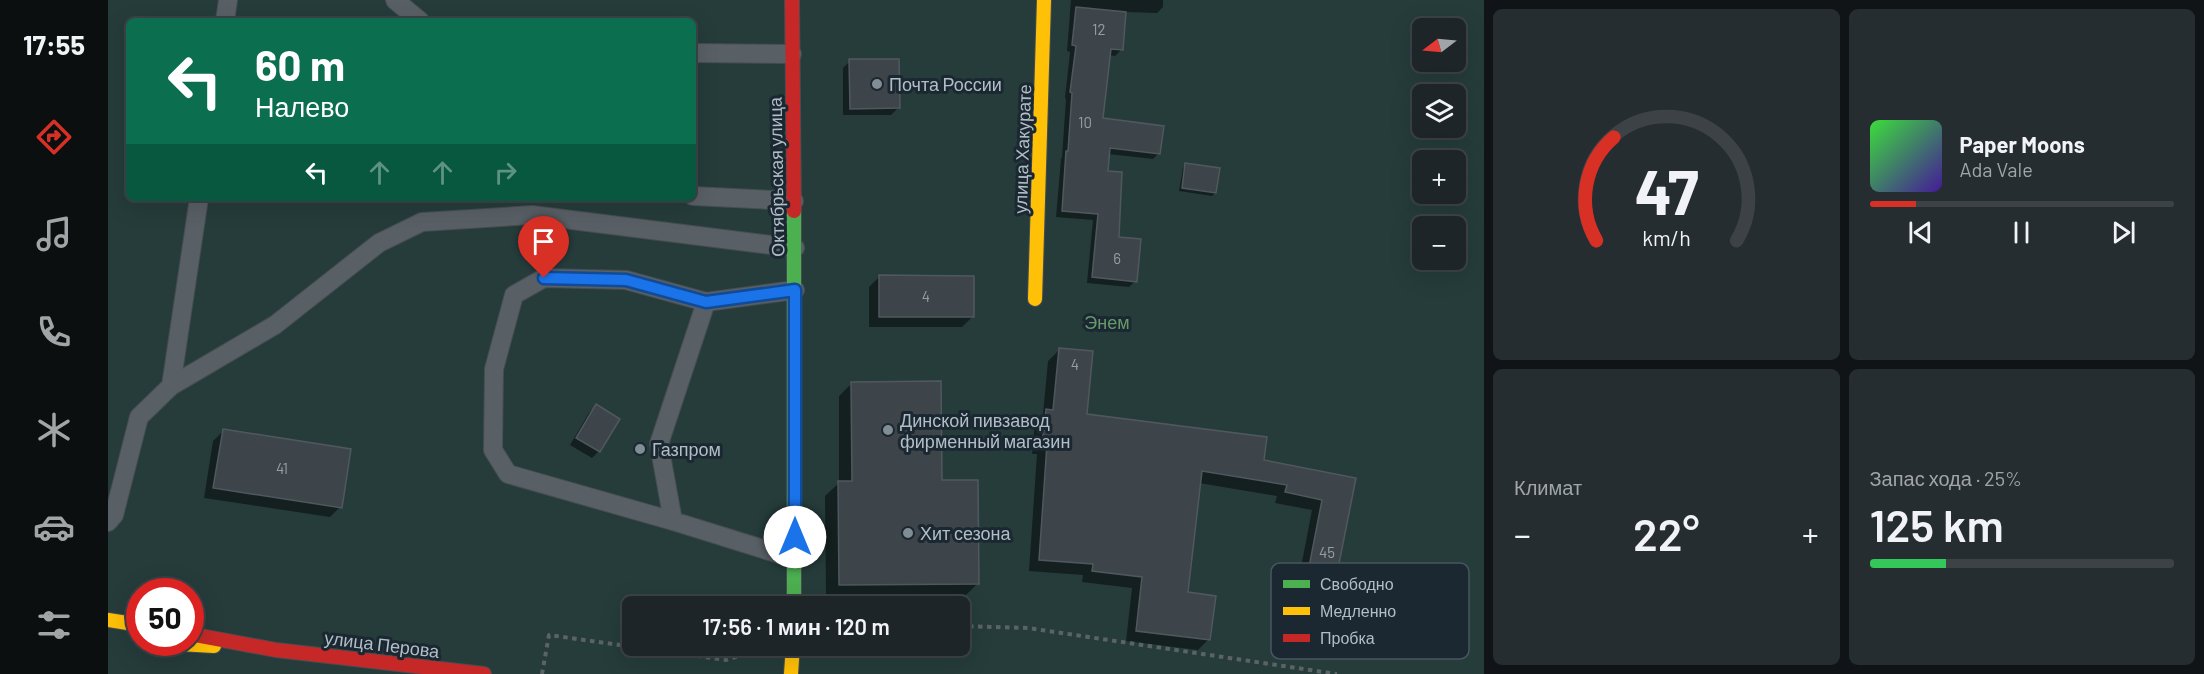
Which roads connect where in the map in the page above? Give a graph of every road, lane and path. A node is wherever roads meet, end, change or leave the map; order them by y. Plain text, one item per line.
1 (228, 0) edge
2 (395, 0) edge
3 (792, 0) edge
4 (1044, 0) edge
5 (225, 18) edge
6 (416, 18) edge
7 (696, 53) edge
8 (792, 54) junction
9 (696, 196) edge
10 (199, 201) edge
11 (794, 201) junction
12 (795, 248) junction
13 (795, 290) junction
14 (1035, 299) dead end
15 (706, 302) junction
16 (171, 386) junction
17 (673, 521) junction
18 (108, 522) edge
19 (795, 559) junction
20 (794, 596) edge
21 (108, 620) edge
22 (126, 623) edge
23 (970, 626) edge
24 (204, 637) edge
25 (622, 645) edge
26 (204, 646) edge
27 (276, 650) junction
28 (698, 656) edge
29 (739, 656) edge
30 (792, 656) edge
31 (391, 664) junction
32 (372, 674) edge
33 (484, 674) edge
34 (542, 674) edge
35 (791, 674) edge
36 (1337, 674) edge

1 - 5 lane
2 - 6 lane
3 - 8 main road, Октябрьская улица
4 - 14 main road, улица Хакурате
7 - 8 lane
8 - 11 main road, Октябрьская улица
9 - 11 lane
10 - 16 lane
11 - 12 main road, Октябрьская улица
12 - 13 main road, Октябрьская улица
12 - 16 lane
13 - 15 lane
13 - 19 main road, Октябрьская улица
15 - 17 lane
15 - 17 lane
16 - 18 lane
17 - 19 lane
19 - 20 main road, Октябрьская улица
21 - 22 main road
23 - 36 path
24 - 27 main road, улица Перова
25 - 34 path
26 - 27 main road, улица Перова
27 - 31 main road, улица Перова
28 - 29 path
30 - 35 main road
31 - 32 lane
31 - 33 main road, улица Перова

